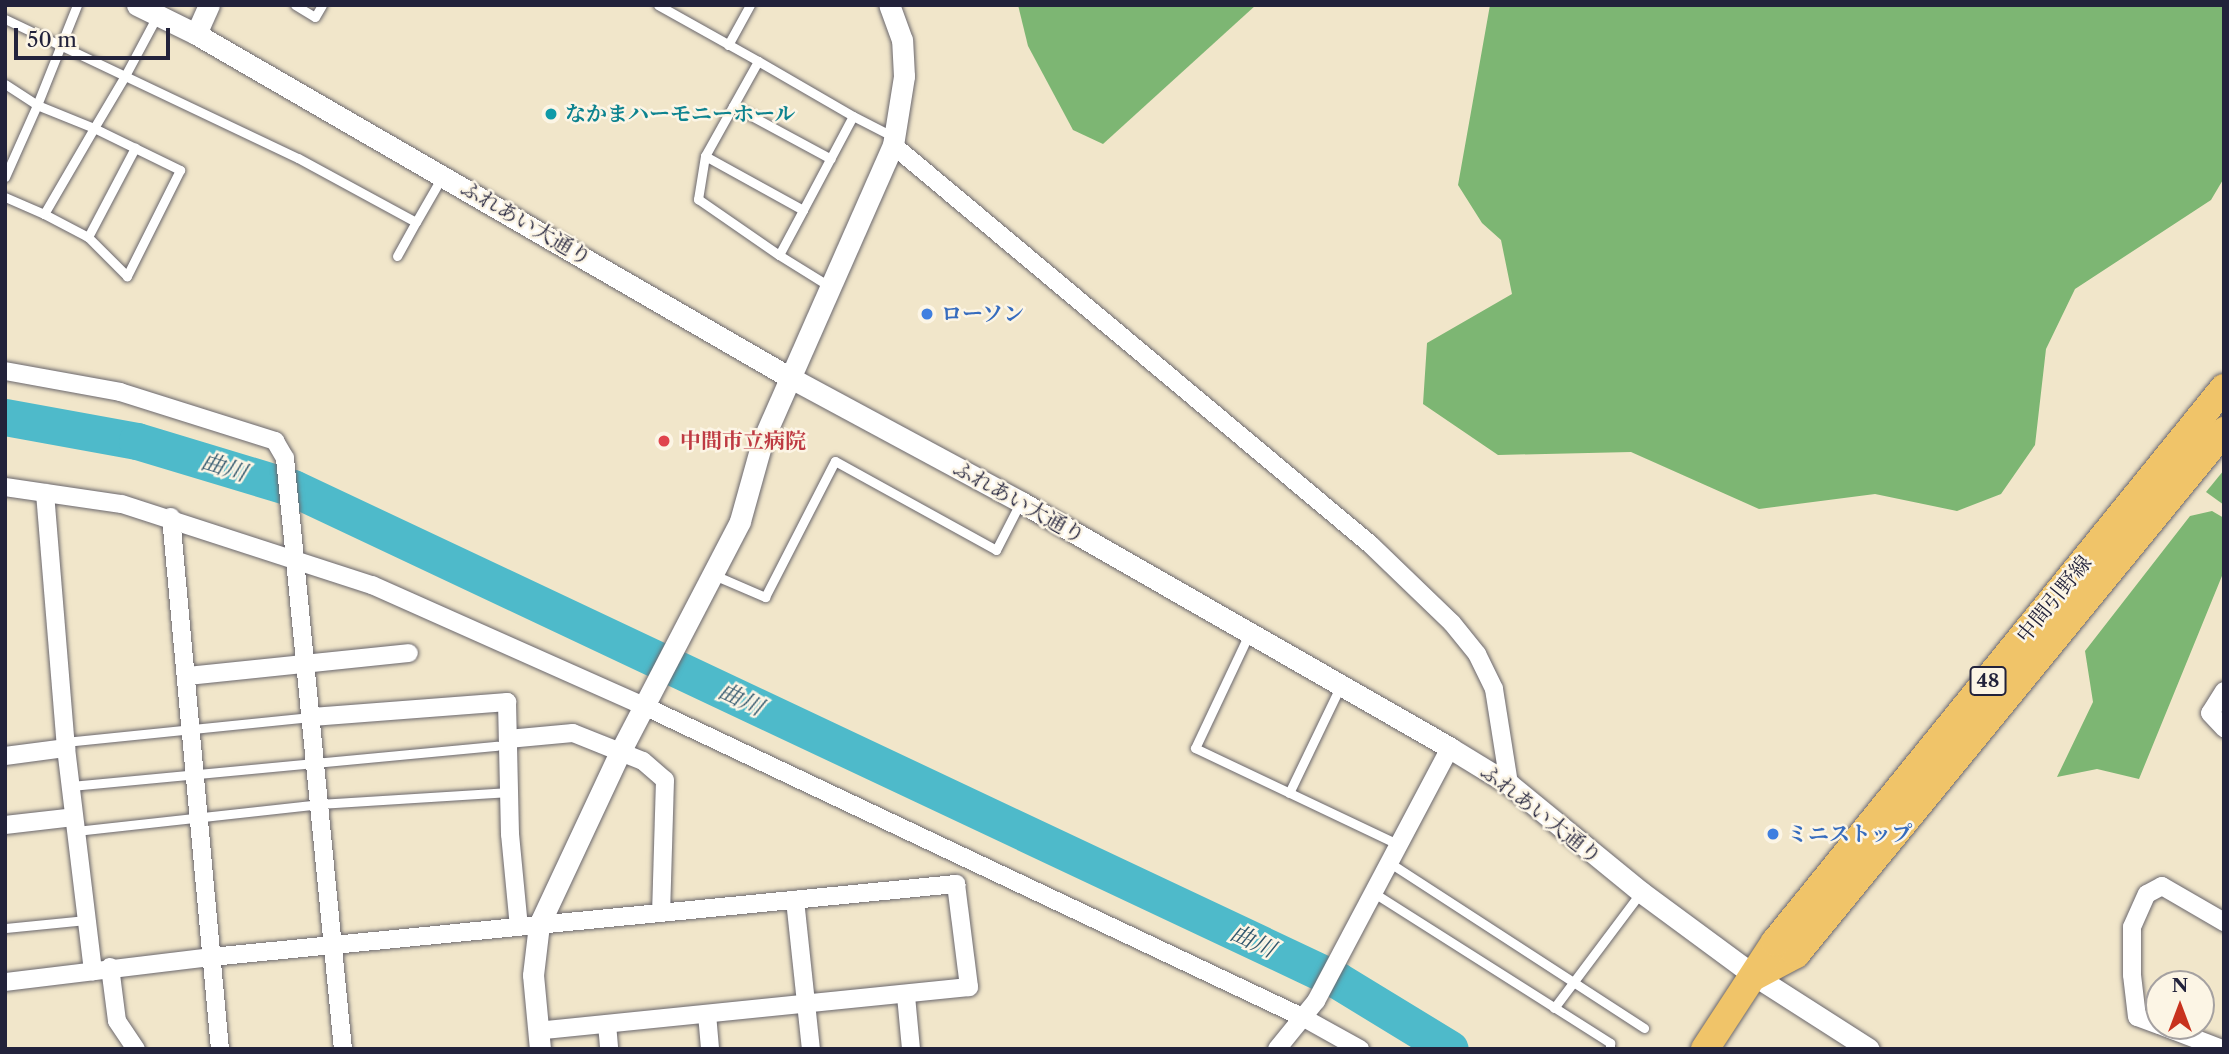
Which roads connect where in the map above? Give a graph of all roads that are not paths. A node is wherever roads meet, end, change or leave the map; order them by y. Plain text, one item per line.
1 (77, 5) edge
2 (137, 5) edge
3 (209, 5) edge
4 (295, 5) edge
5 (322, 5) edge
6 (658, 5) edge
7 (750, 5) edge
8 (889, 5) edge
9 (157, 15) junction
10 (5, 19) edge
11 (196, 34) junction
12 (64, 45) junction
13 (728, 45) junction
14 (758, 61) junction
15 (126, 74) junction
16 (5, 84) edge
17 (37, 105) junction
18 (733, 106) junction
19 (853, 116) junction
20 (94, 128) junction
21 (893, 141) junction
22 (135, 148) junction
23 (705, 156) junction
24 (831, 159) junction
25 (444, 174) junction
26 (5, 177) edge
27 (5, 197) edge
28 (803, 209) junction
29 (44, 214) junction
30 (416, 222) junction
31 (88, 237) junction
32 (779, 255) junction
33 (397, 256) dead end
34 (829, 286) junction
35 (5, 372) edge
36 (789, 377) junction
37 (2224, 388) edge
38 (2224, 432) edge
39 (5, 487) edge
40 (46, 493) junction
41 (1021, 502) junction
42 (171, 517) junction
43 (297, 553) junction
44 (714, 575) junction
45 (1249, 633) junction
46 (409, 653) dead end
47 (307, 665) junction
48 (187, 676) junction
49 (1341, 685) junction
50 (2224, 691) edge
51 (648, 699) junction
52 (312, 717) junction
53 (2224, 728) edge
54 (193, 729) junction
55 (502, 743) junction
56 (66, 745) junction
57 (1450, 748) junction
58 (620, 752) junction
59 (5, 756) edge
60 (316, 762) junction
61 (196, 773) junction
62 (1509, 784) junction
63 (71, 786) junction
64 (512, 792) junction
65 (1289, 793) junction
66 (319, 804) junction
67 (198, 819) junction
68 (5, 824) edge
69 (75, 824) junction
70 (1399, 845) junction
71 (1390, 863) junction
72 (1640, 892) junction
73 (1374, 893) junction
74 (796, 900) junction
75 (661, 913) junction
76 (87, 920) junction
77 (2224, 922) edge
78 (529, 926) junction
79 (5, 928) edge
80 (331, 945) junction
81 (211, 957) junction
82 (102, 969) junction
83 (1755, 976) junction
84 (1574, 980) junction
85 (5, 982) edge
86 (906, 996) junction
87 (806, 1005) junction
88 (1555, 1007) junction
89 (707, 1014) junction
90 (1304, 1018) junction
91 (2145, 1020) edge
92 (607, 1024) junction
93 (1644, 1028) dead end
94 (540, 1040) edge
95 (2198, 1040) edge
96 (136, 1049) edge
97 (220, 1049) edge
98 (343, 1049) edge
99 (609, 1049) edge
100 (710, 1049) edge
101 (811, 1049) edge
102 (911, 1049) edge
103 (1277, 1049) edge
104 (1360, 1049) edge
105 (1610, 1049) edge
106 (1705, 1049) edge
107 (1869, 1049) edge
108 (2222, 1049) edge

1 - 12 lane
2 - 9 street, ふれあい大通り
3 - 11 street
4 - 5 lane
6 - 13 lane
7 - 13 lane
8 - 21 street
9 - 11 street, ふれあい大通り
9 - 15 lane
10 - 12 lane
11 - 25 street, ふれあい大通り
12 - 15 lane
12 - 17 lane
13 - 14 lane
14 - 18 lane
14 - 19 lane
15 - 20 lane
15 - 30 lane
16 - 17 lane
17 - 20 lane
17 - 26 lane
18 - 23 lane
18 - 24 lane
19 - 21 lane
19 - 24 lane
20 - 22 lane
20 - 29 lane
21 - 34 street
21 - 62 street
22 - 31 lane
22 - 31 lane
23 - 28 lane
23 - 32 lane
24 - 28 lane
25 - 30 lane
25 - 36 street, ふれあい大通り
27 - 29 lane
28 - 32 lane
29 - 31 lane
30 - 33 lane
32 - 34 lane
34 - 36 street
35 - 43 street
36 - 41 street, ふれあい大通り
36 - 44 street
37 - 83 main road, 中間引野線 / 48
38 - 83 main road, 中間引野線 / 48
39 - 40 street
40 - 42 street
40 - 56 street
41 - 44 lane
41 - 45 street, ふれあい大通り
42 - 43 street
42 - 48 street
43 - 47 street
43 - 51 street
44 - 51 street
45 - 49 street, ふれあい大通り
45 - 65 lane
46 - 47 street
47 - 48 street
47 - 52 street
48 - 54 street
49 - 57 street, ふれあい大通り
49 - 65 lane
50 - 53 street
51 - 58 street
51 - 90 street
52 - 54 lane
52 - 55 street
52 - 60 street
54 - 56 lane
54 - 61 street
55 - 58 street
55 - 60 lane
55 - 64 street
56 - 59 street
56 - 63 street
57 - 62 street, ふれあい大通り
57 - 70 street
58 - 75 street
58 - 78 street
60 - 61 lane
60 - 66 street
61 - 63 lane
61 - 67 street
62 - 72 street, ふれあい大通り
63 - 69 street
64 - 66 lane
64 - 78 street
65 - 70 lane
66 - 67 lane
66 - 80 street
67 - 69 lane
67 - 81 street
68 - 69 street
69 - 76 street
70 - 71 street
71 - 73 street
71 - 84 lane
72 - 83 street, ふれあい大通り
72 - 84 lane
73 - 88 lane
73 - 90 street
74 - 75 street
74 - 86 street
74 - 87 street
75 - 78 street
76 - 79 lane
76 - 82 street
77 - 91 street
78 - 80 street
78 - 94 street
80 - 81 street
80 - 98 street
81 - 82 street
81 - 97 street
82 - 85 street
82 - 96 street
83 - 106 main road, 中間引野線 / 48
83 - 107 street, ふれあい大通り
84 - 88 lane
84 - 93 lane
86 - 87 street
86 - 102 street
87 - 89 street
87 - 101 street
88 - 105 lane
89 - 92 street
89 - 100 street
90 - 103 street
90 - 104 street
92 - 94 street
92 - 99 street
95 - 108 street

